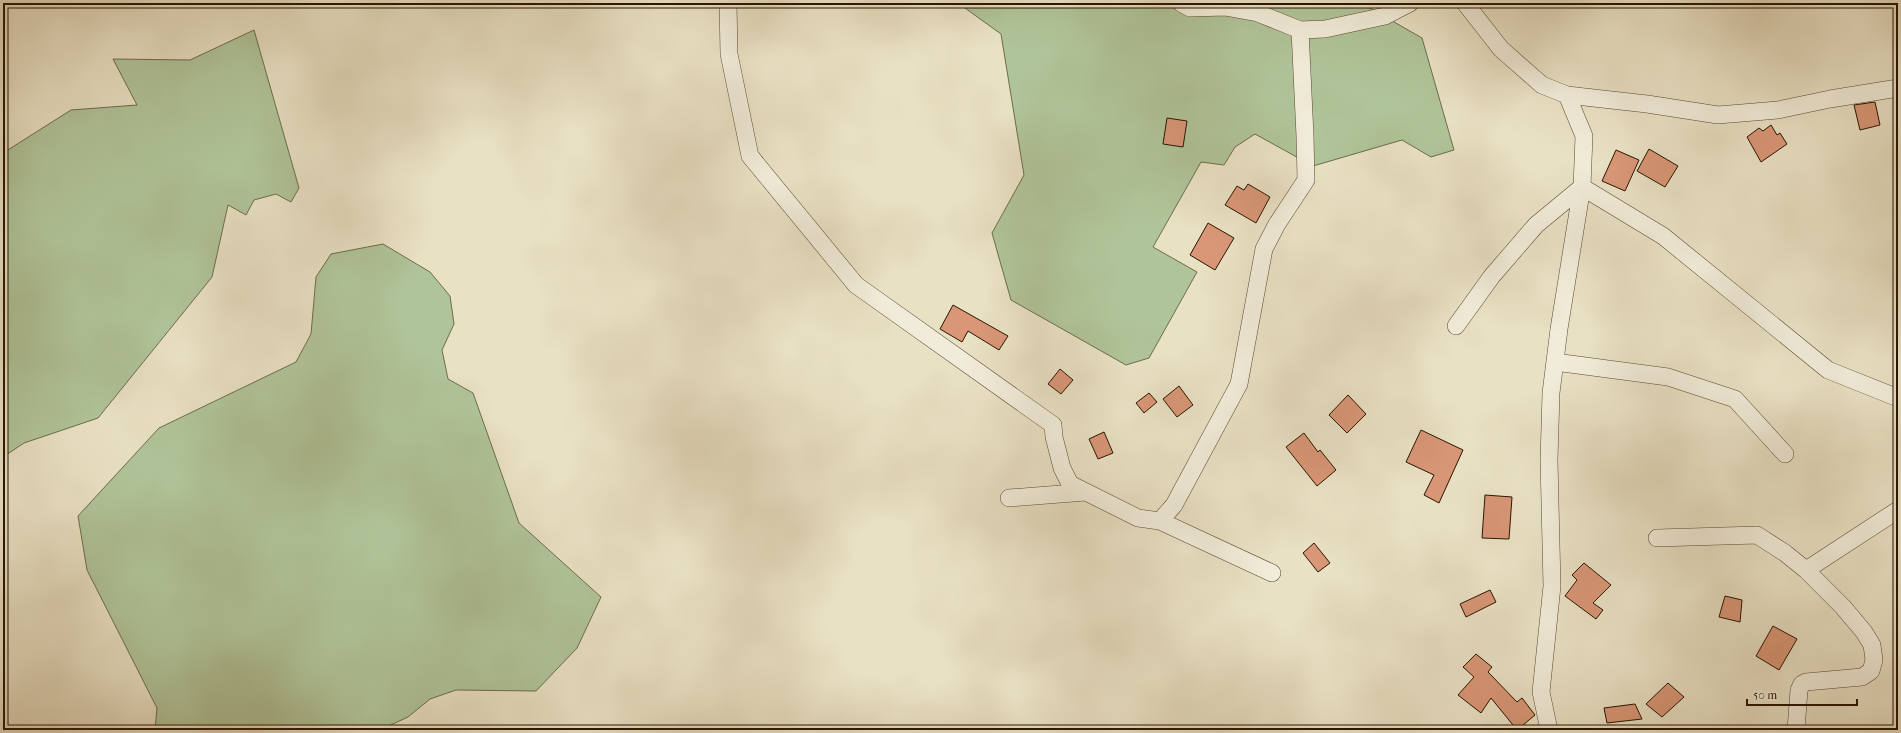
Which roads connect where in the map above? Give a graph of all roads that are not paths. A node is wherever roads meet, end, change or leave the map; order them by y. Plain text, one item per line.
1 (728, 3) edge
2 (1181, 3) edge
3 (1410, 3) edge
4 (1465, 3) edge
5 (1300, 30) junction
6 (1898, 88) edge
7 (1567, 95) junction
8 (1582, 187) junction
9 (1456, 326) dead end
10 (1555, 362) junction
11 (1898, 398) edge
12 (1785, 454) dead end
13 (1086, 492) junction
14 (1009, 498) dead end
15 (1898, 510) edge
16 (1160, 520) junction
17 (1657, 538) dead end
18 (1806, 570) junction
19 (1272, 573) dead end
20 (1549, 730) edge
21 (1796, 730) edge

1 - 13 street
2 - 5 street
3 - 5 street
4 - 7 street
5 - 16 street
6 - 7 street
7 - 8 street
8 - 9 street
8 - 10 street
8 - 11 street
10 - 12 street
10 - 20 street
13 - 14 street
13 - 16 street
15 - 18 street
16 - 19 street
17 - 18 street
18 - 21 street

